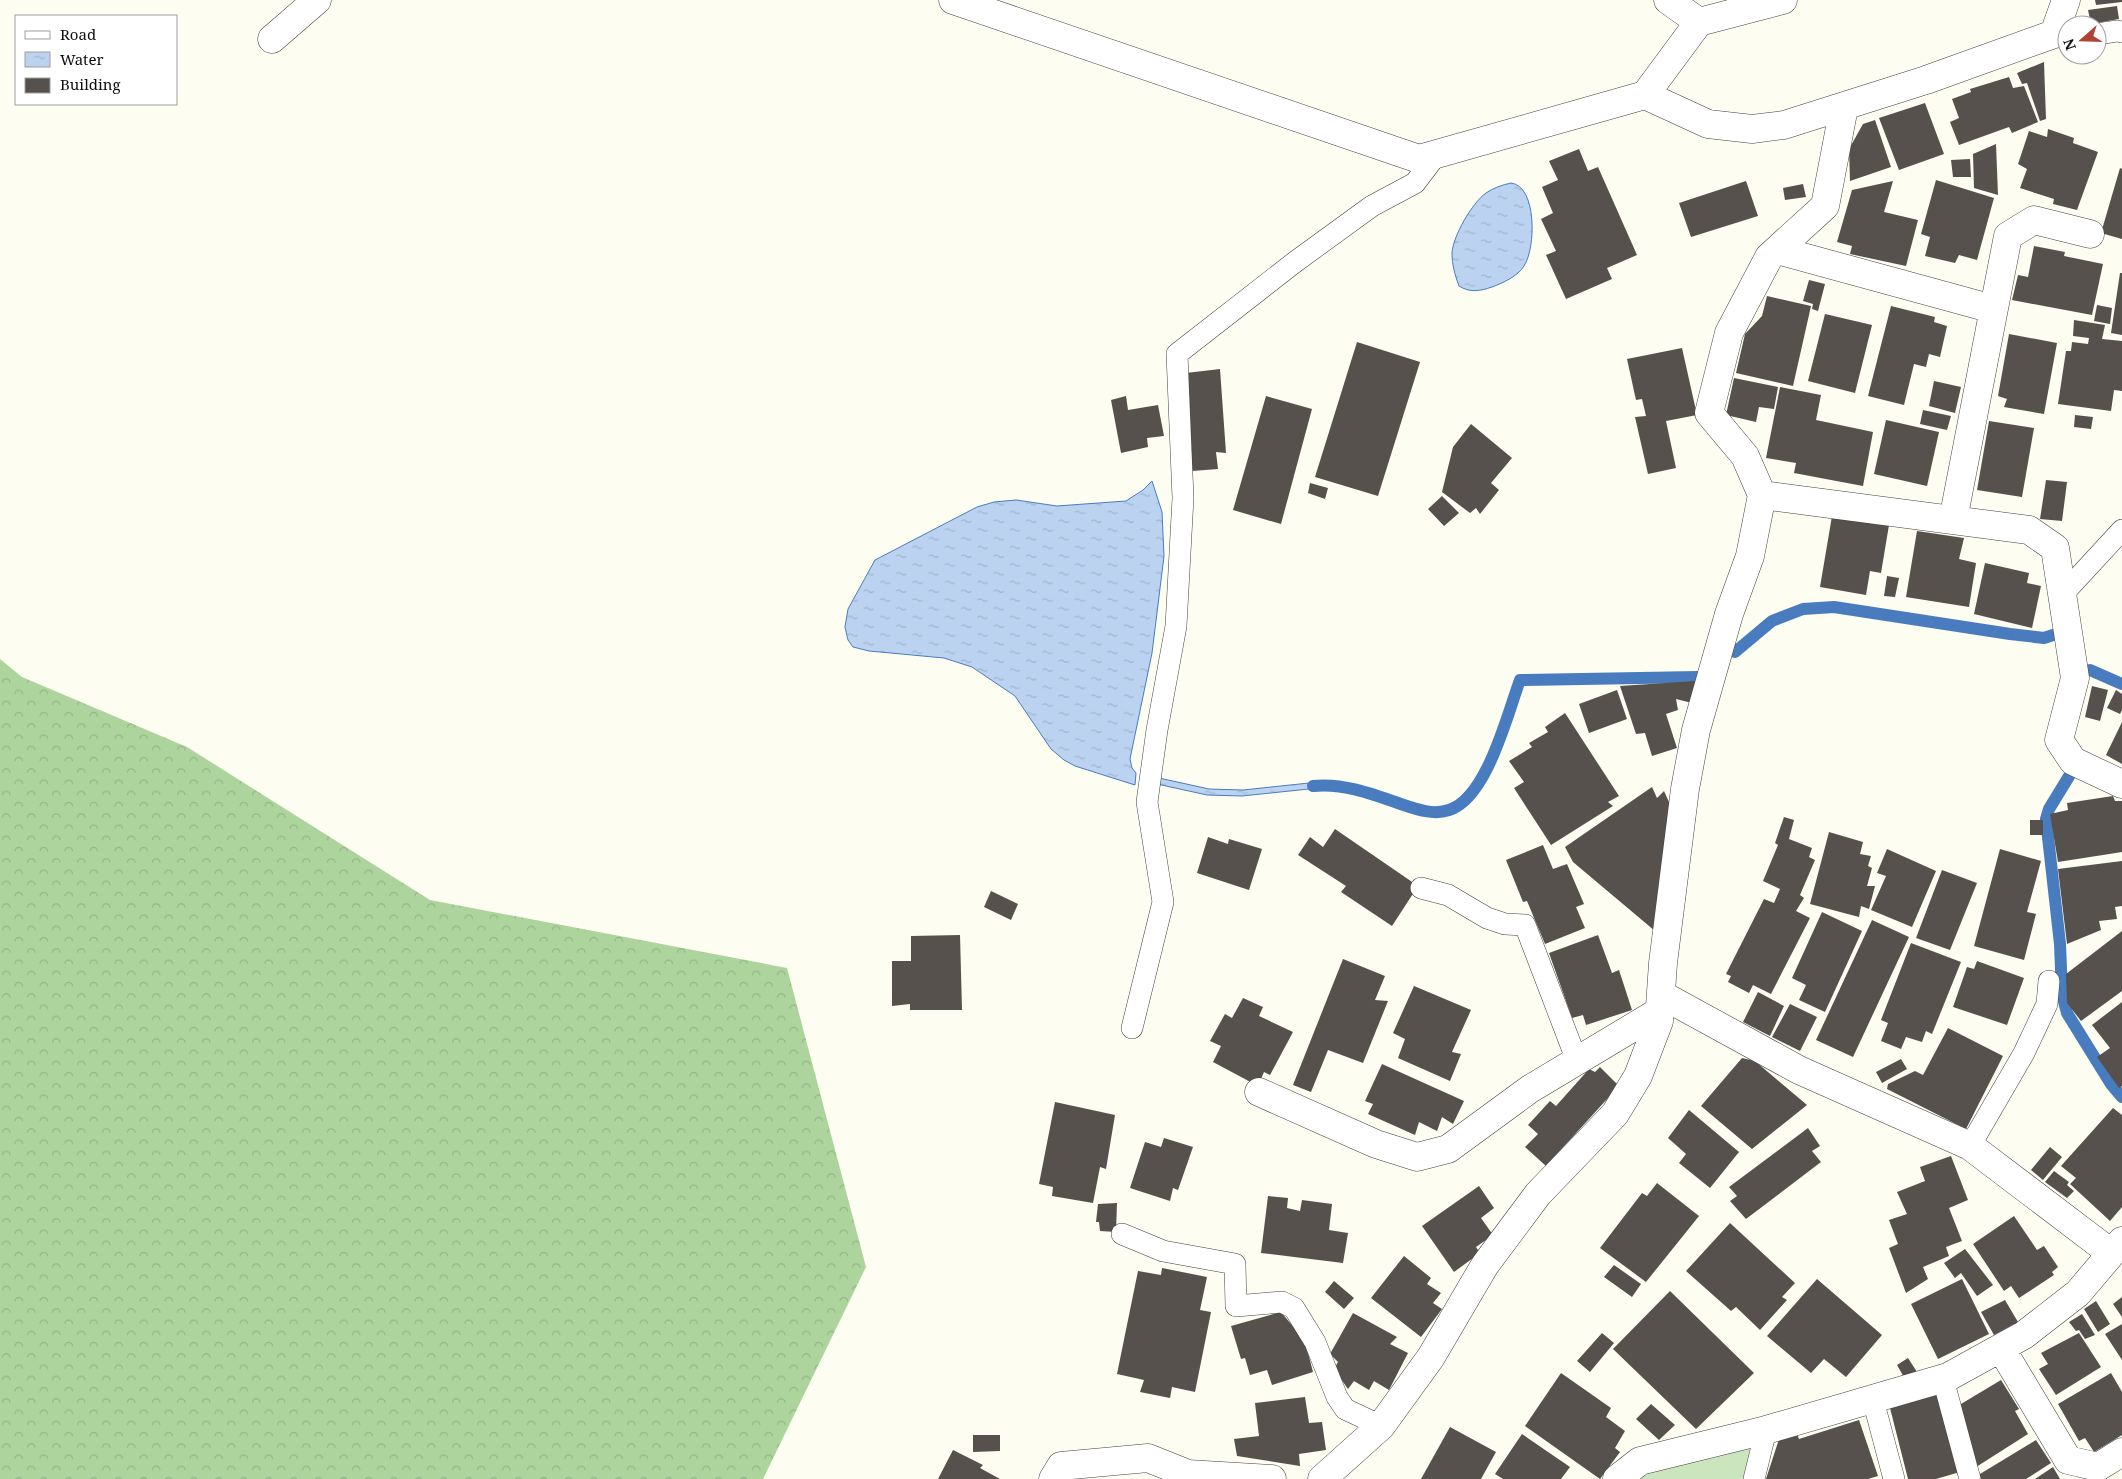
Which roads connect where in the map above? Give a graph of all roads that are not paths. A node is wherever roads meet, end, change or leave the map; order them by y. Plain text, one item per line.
1 (317, 0) edge
2 (953, 0) edge
3 (1668, 0) edge
4 (1783, 0) edge
5 (2066, 0) edge
6 (2064, 15) edge
7 (1699, 22) junction
8 (2057, 32) edge
9 (2107, 32) edge
10 (2122, 32) edge
11 (272, 39) dead end
12 (1645, 95) junction
13 (1844, 107) junction
14 (1438, 154) junction
15 (2090, 234) dead end
16 (1777, 250) junction
17 (1993, 309) junction
18 (1762, 496) junction
19 (1954, 520) junction
20 (2122, 530) edge
21 (2062, 594) junction
22 (2122, 784) edge
23 (1421, 888) dead end
24 (2049, 981) dead end
25 (1661, 1003) junction
26 (1132, 1028) dead end
27 (1577, 1061) junction
28 (1259, 1092) dead end
29 (1970, 1146) junction
30 (1122, 1234) dead end
31 (2117, 1247) edge
32 (2001, 1348) junction
33 (1942, 1379) junction
34 (1873, 1400) junction
35 (1381, 1426) junction
36 (1766, 1430) junction
37 (2122, 1452) edge
38 (1188, 1477) edge
39 (1053, 1479) edge
40 (1272, 1479) edge
41 (1322, 1479) edge
42 (1617, 1479) edge
43 (1754, 1479) edge
44 (1894, 1479) edge
45 (1970, 1479) edge

1 - 11 street
2 - 14 street
3 - 7 street
4 - 7 street
5 - 6 street
7 - 12 street
8 - 13 street
9 - 10 lane
12 - 13 street
12 - 14 street
13 - 16 street
14 - 26 lane
15 - 17 street
16 - 17 street
16 - 18 street
17 - 19 street
18 - 19 street
18 - 25 street
19 - 21 street
20 - 21 lane
21 - 22 street
23 - 27 lane
24 - 29 lane
25 - 27 street
25 - 29 street
25 - 35 street
27 - 28 street
29 - 31 street
30 - 35 lane
31 - 32 street
32 - 33 street
32 - 37 street
33 - 34 street
33 - 45 lane
34 - 36 street
34 - 44 lane
35 - 41 street
36 - 42 street
36 - 43 lane
38 - 39 street
38 - 40 street

